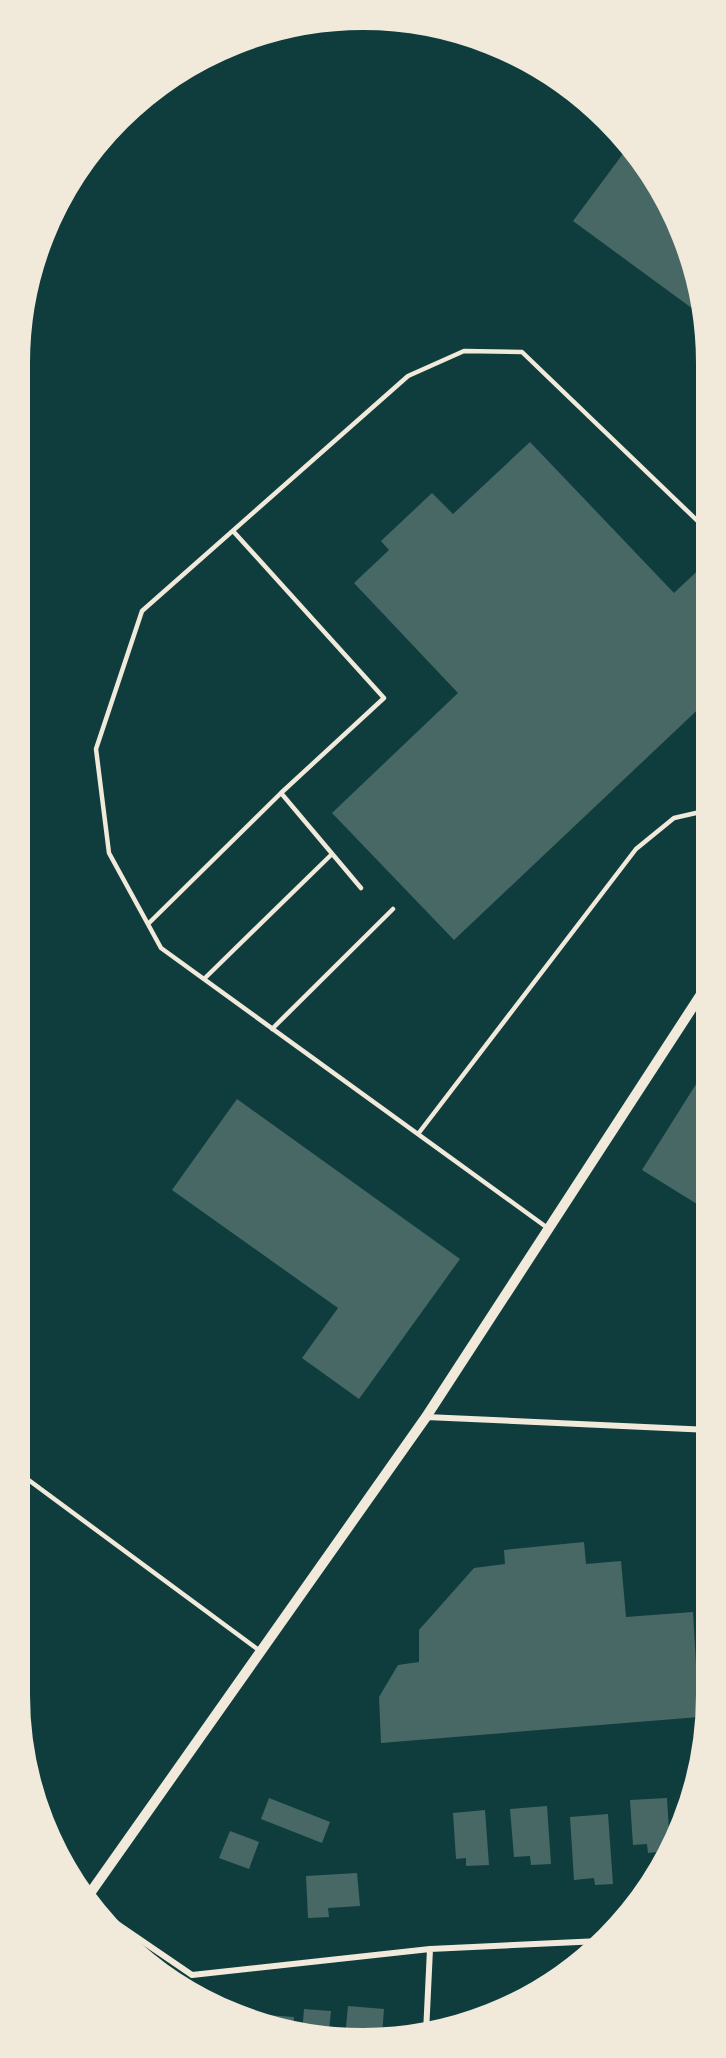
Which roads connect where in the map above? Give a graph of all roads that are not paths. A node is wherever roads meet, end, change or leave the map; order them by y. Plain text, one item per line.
1 (700, 523) edge
2 (233, 531) junction
3 (281, 793) junction
4 (700, 812) edge
5 (332, 854) junction
6 (361, 888) dead end
7 (393, 909) dead end
8 (148, 924) junction
9 (204, 979) junction
10 (700, 997) edge
11 (272, 1029) junction
12 (418, 1134) junction
13 (549, 1229) junction
14 (426, 1417) junction
15 (700, 1430) edge
16 (26, 1478) edge
17 (260, 1651) junction
18 (90, 1893) edge
19 (110, 1919) edge
20 (594, 1941) edge
21 (430, 1949) junction
22 (426, 2026) edge

1 - 2 lane
2 - 3 lane
2 - 8 lane
3 - 5 lane
3 - 8 lane
4 - 12 lane
5 - 6 lane
5 - 9 lane
7 - 11 lane
8 - 9 lane
9 - 11 lane
10 - 13 street
11 - 12 lane
12 - 13 lane
13 - 14 street
14 - 15 street
14 - 17 street
16 - 17 lane
17 - 18 street
19 - 21 street
20 - 21 street
21 - 22 street

